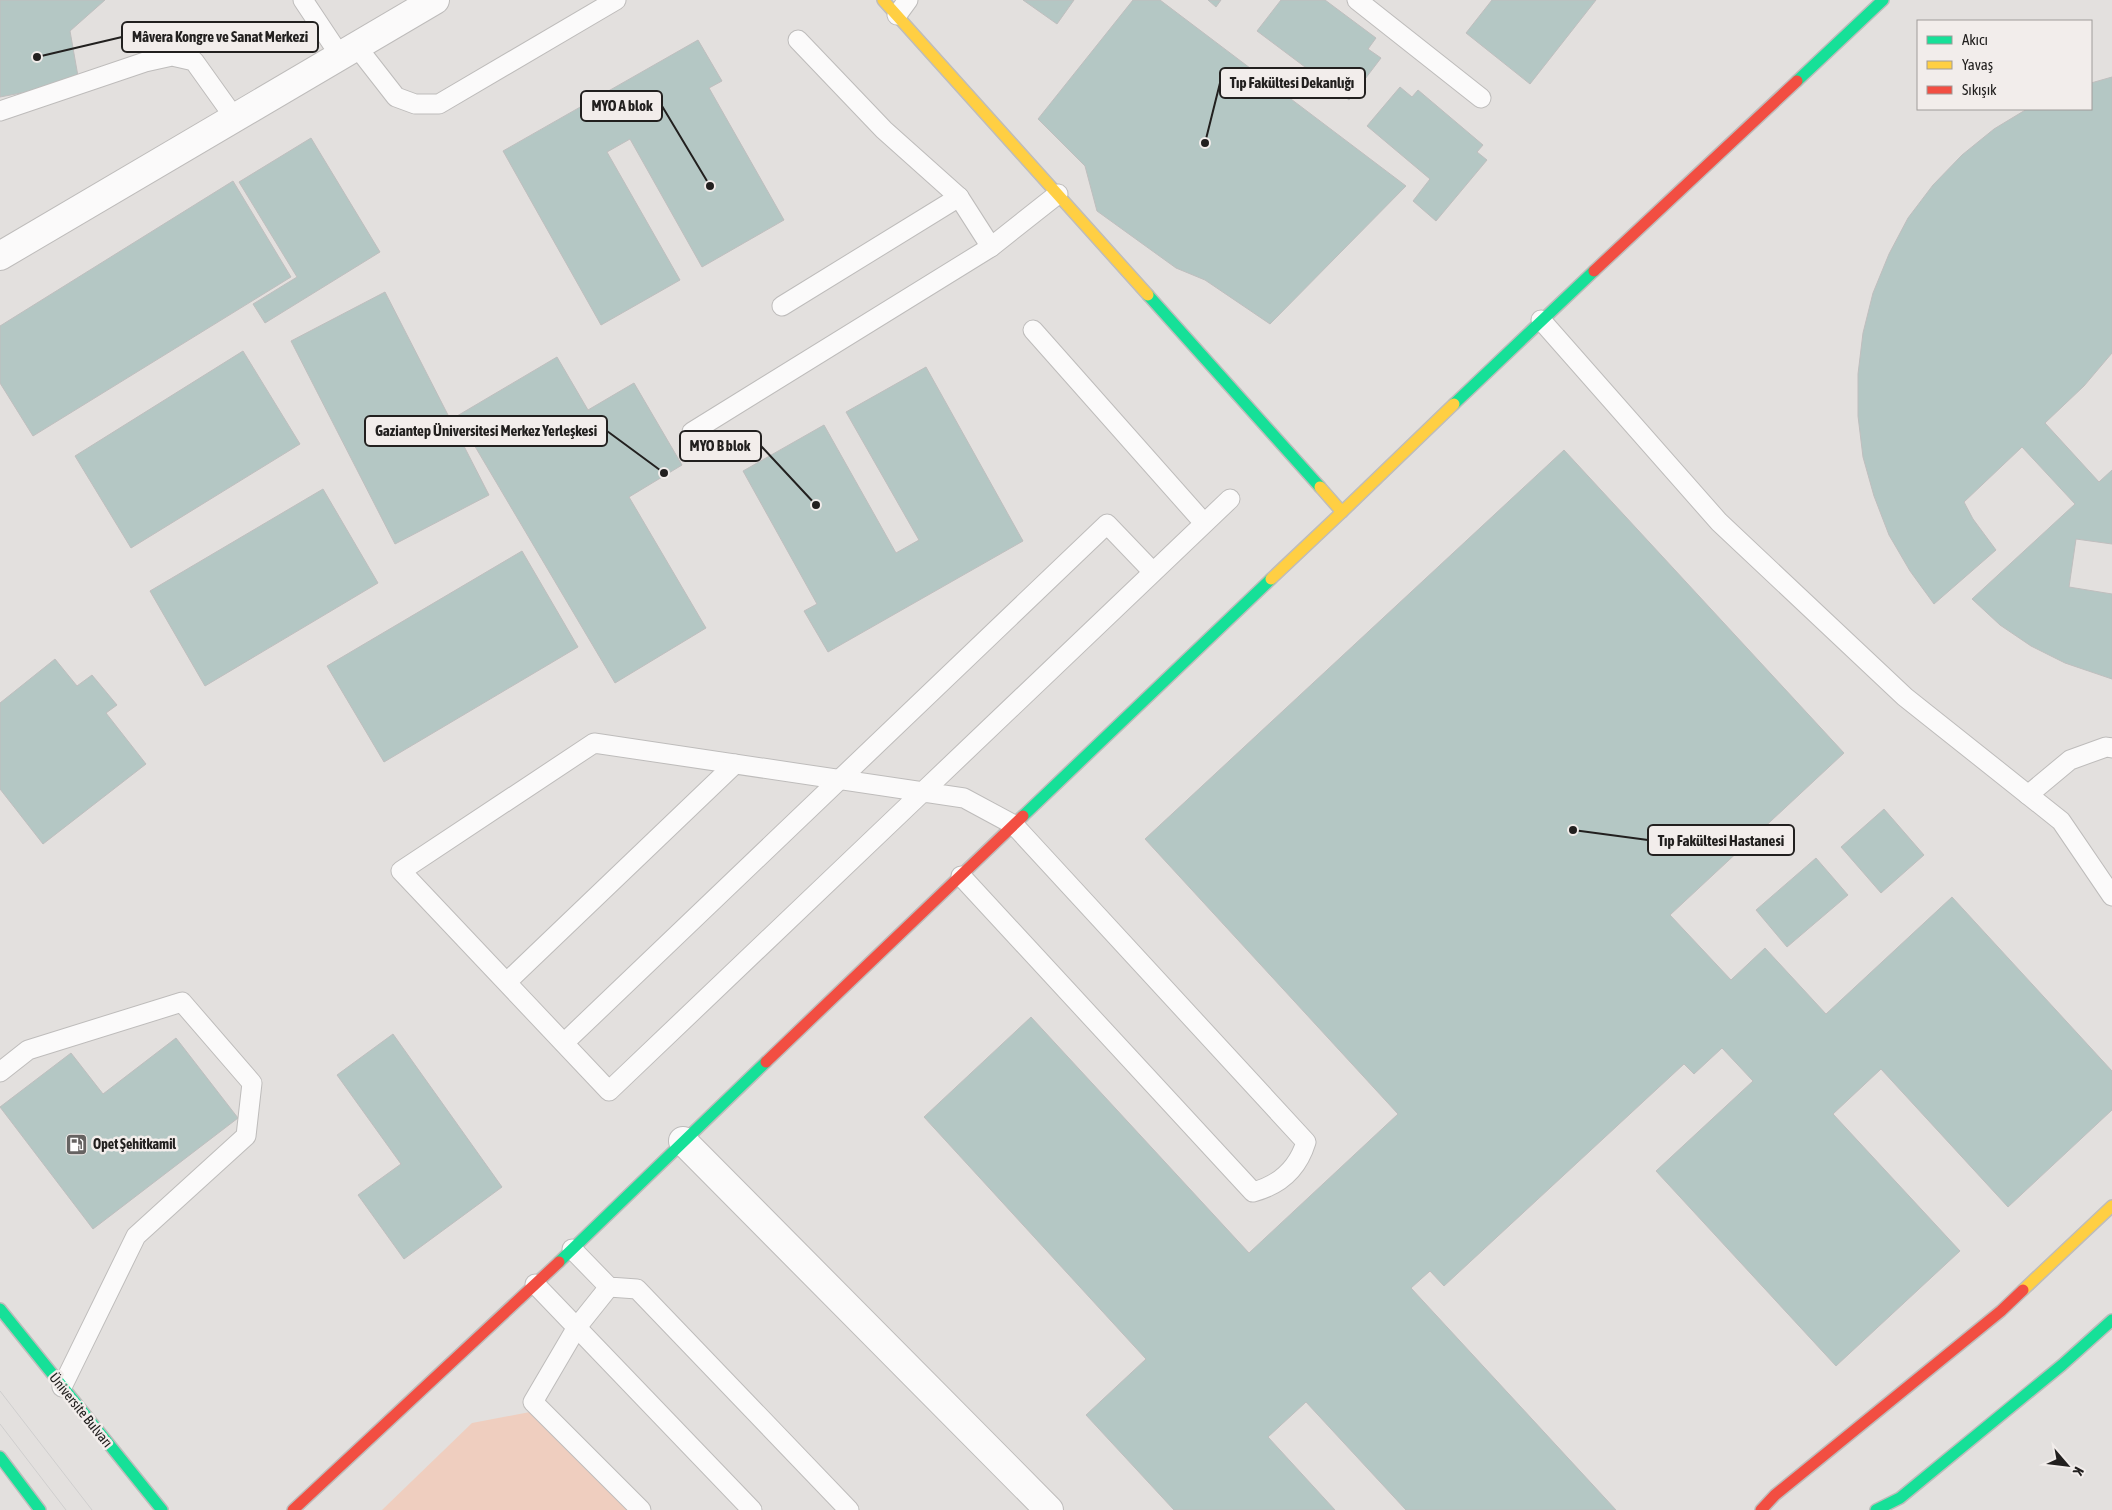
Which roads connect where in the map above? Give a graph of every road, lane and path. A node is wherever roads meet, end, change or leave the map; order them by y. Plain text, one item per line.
1 (303, 0) edge
2 (435, 0) edge
3 (616, 0) edge
4 (883, 0) edge
5 (1357, 0) edge
6 (1883, 0) edge
7 (902, 7) edge
8 (798, 40) dead end
9 (349, 52) junction
10 (1481, 98) dead end
11 (0, 111) edge
12 (234, 118) junction
13 (1058, 194) junction
14 (959, 197) junction
15 (991, 247) junction
16 (0, 256) edge
17 (782, 306) dead end
18 (1541, 320) junction
19 (1033, 330) dead end
20 (692, 432) dead end
21 (1230, 499) dead end
22 (1342, 512) junction
23 (1204, 523) junction
24 (1153, 572) junction
25 (2112, 748) edge
26 (735, 764) junction
27 (841, 780) junction
28 (923, 792) junction
29 (2028, 795) junction
30 (1014, 825) junction
31 (961, 876) junction
32 (2112, 896) edge
33 (507, 982) junction
34 (564, 1043) junction
35 (0, 1072) edge
36 (683, 1141) junction
37 (2112, 1206) edge
38 (572, 1249) junction
39 (535, 1284) junction
40 (609, 1287) junction
41 (0, 1309) edge
42 (2112, 1320) edge
43 (577, 1327) junction
44 (62, 1387) junction
45 (0, 1457) edge
46 (1775, 1495) junction
47 (1784, 1505) dead end
48 (40, 1510) edge
49 (162, 1510) edge
50 (294, 1510) edge
51 (641, 1510) edge
52 (752, 1510) edge
53 (849, 1510) edge
54 (1049, 1510) edge
55 (1761, 1510) edge
56 (1876, 1510) edge

1 - 9 lane
2 - 9 street
3 - 9 lane
4 - 7 street
5 - 10 lane
6 - 18 street
7 - 13 street
8 - 14 lane
9 - 12 street
11 - 12 lane
12 - 16 street
13 - 15 lane
13 - 22 street
14 - 15 lane
14 - 17 lane
15 - 20 lane
18 - 22 street
18 - 29 lane
19 - 23 lane
21 - 23 lane
22 - 30 street
23 - 24 lane
24 - 27 lane
24 - 28 lane
25 - 29 lane
26 - 27 lane
26 - 33 lane
26 - 33 lane
27 - 28 lane
27 - 34 lane
28 - 30 lane
28 - 34 lane
29 - 32 lane
30 - 31 street
30 - 31 lane
31 - 36 street
33 - 34 lane
35 - 44 lane
36 - 38 street
36 - 54 street
37 - 46 street
38 - 39 street
38 - 40 lane
39 - 43 lane
39 - 50 street
40 - 43 lane
40 - 53 lane
41 - 44 street, Üniversite Bulvarı
42 - 56 street
43 - 51 lane
43 - 52 lane
44 - 49 street, Üniversite Bulvarı
45 - 48 street
46 - 47 street
46 - 55 street

